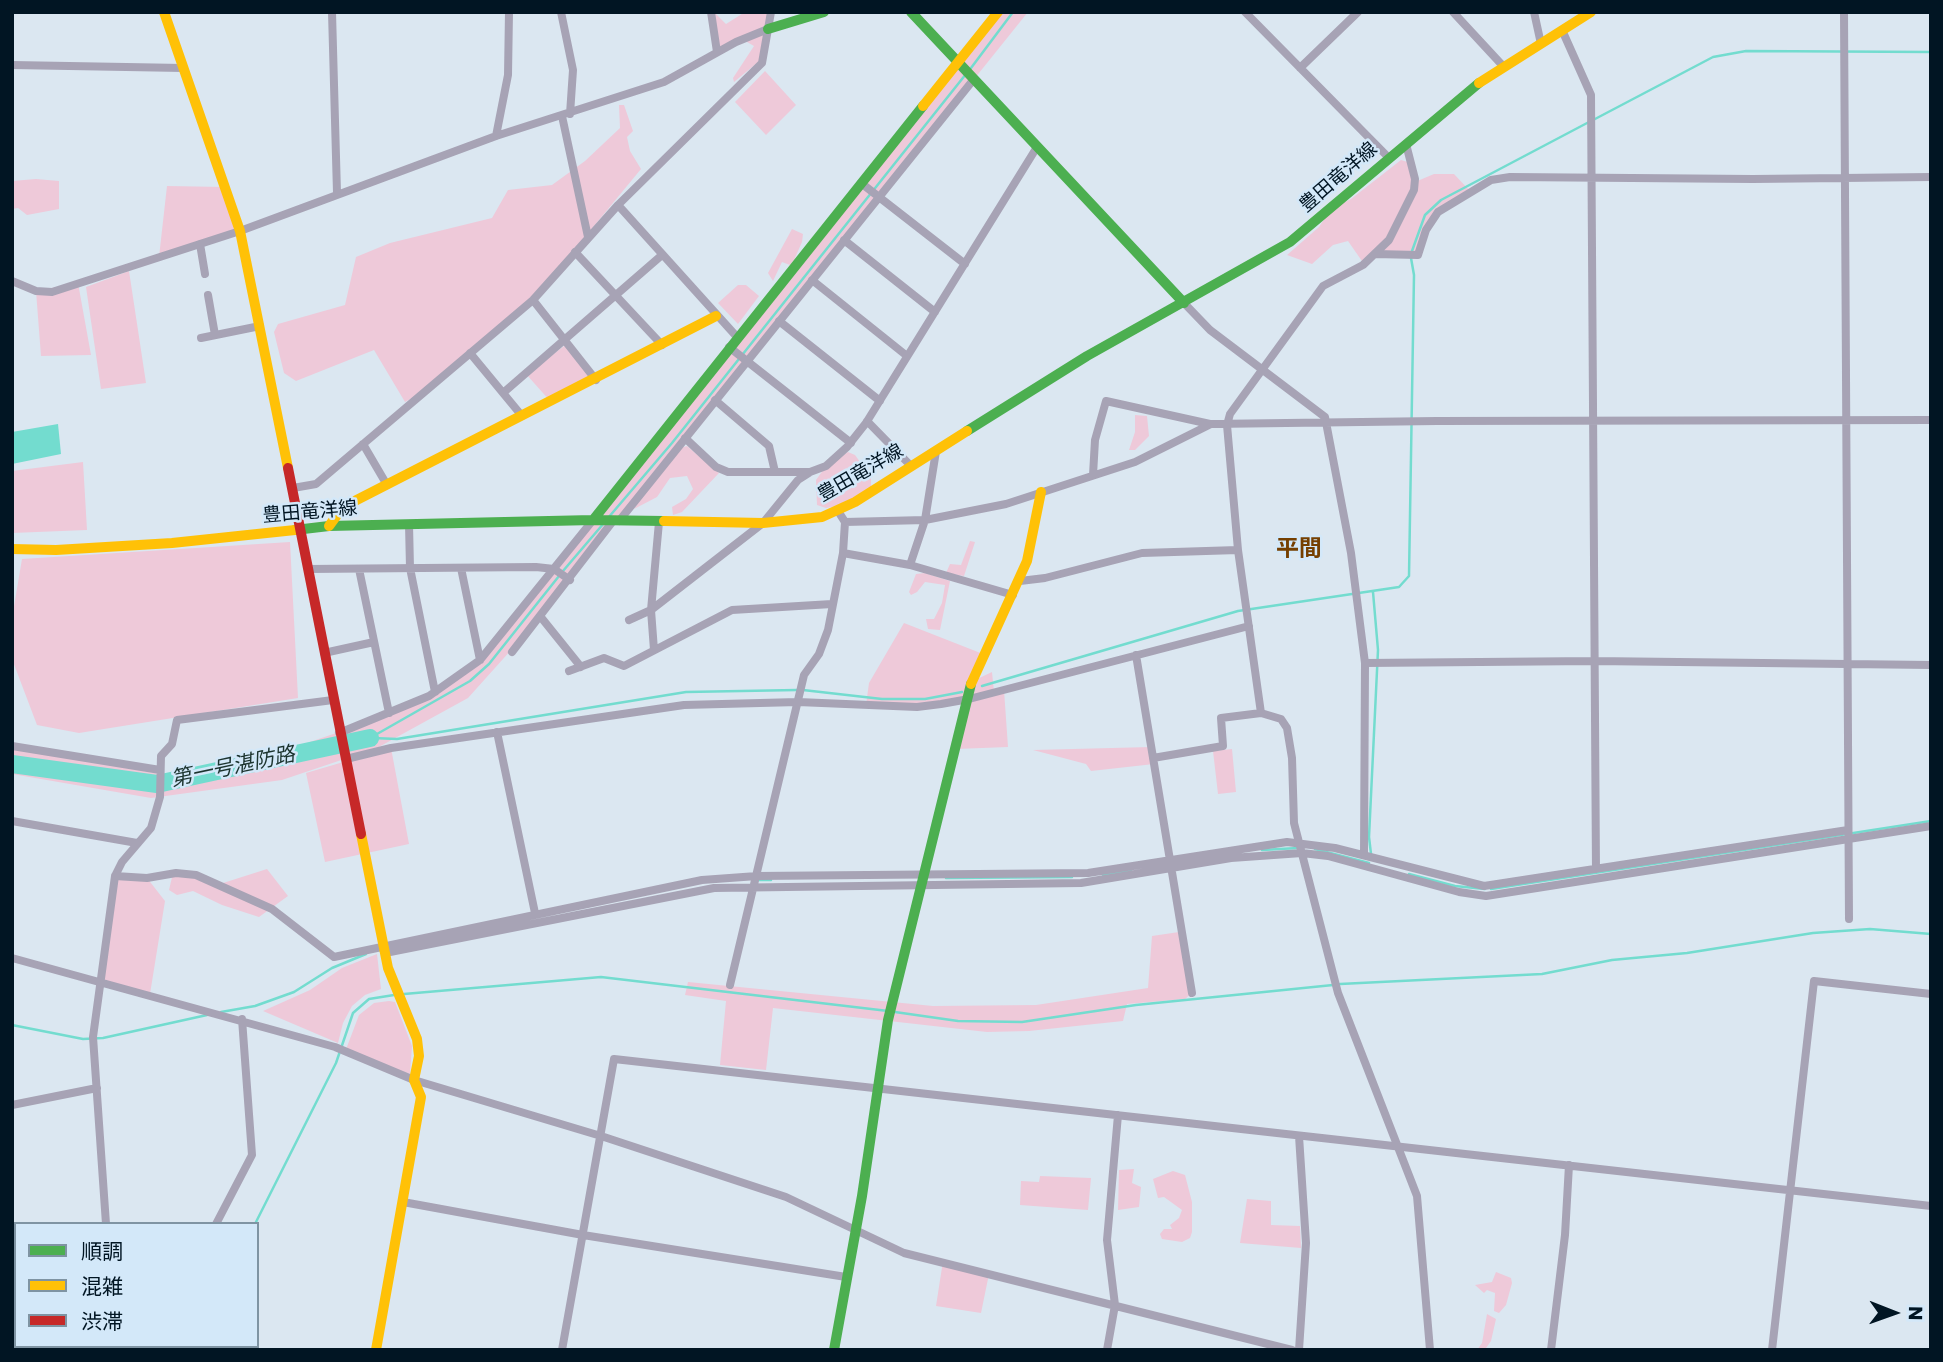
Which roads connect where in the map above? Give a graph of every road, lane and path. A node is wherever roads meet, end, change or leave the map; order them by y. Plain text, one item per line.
1 (164, 12) edge
2 (332, 12) edge
3 (509, 12) edge
4 (561, 12) edge
5 (711, 12) edge
6 (771, 12) edge
7 (824, 12) edge
8 (911, 12) edge
9 (998, 12) edge
10 (1245, 12) edge
11 (1358, 12) edge
12 (1453, 12) edge
13 (1534, 12) edge
14 (1591, 12) edge
15 (1844, 12) edge
16 (768, 29) junction
17 (1562, 30) junction
18 (1541, 44) junction
19 (717, 52) junction
20 (958, 62) junction
21 (12, 65) edge
22 (1503, 66) junction
23 (183, 68) junction
24 (1300, 68) junction
25 (974, 79) junction
26 (566, 115) junction
27 (496, 136) junction
28 (1406, 144) junction
29 (1037, 147) junction
30 (1389, 158) junction
31 (1594, 176) junction
32 (1931, 177) edge
33 (1843, 178) junction
34 (861, 183) junction
35 (337, 193) junction
36 (878, 198) junction
37 (618, 205) junction
38 (240, 231) junction
39 (588, 237) junction
40 (844, 240) junction
41 (200, 244) junction
42 (575, 252) junction
43 (1375, 254) junction
44 (662, 256) junction
45 (964, 264) junction
46 (205, 274) dead end
47 (812, 280) junction
48 (12, 281) edge
49 (208, 295) dead end
50 (617, 297) junction
51 (533, 300) junction
52 (1184, 303) junction
53 (935, 312) junction
54 (716, 316) junction
55 (779, 321) junction
56 (260, 326) junction
57 (215, 335) junction
58 (737, 337) junction
59 (201, 338) dead end
60 (565, 341) junction
61 (662, 345) junction
62 (729, 347) junction
63 (470, 353) junction
64 (907, 356) junction
65 (746, 362) junction
66 (1265, 369) junction
67 (596, 380) junction
68 (503, 393) junction
69 (715, 400) junction
70 (880, 401) junction
71 (522, 416) junction
72 (1931, 420) edge
73 (867, 421) junction
74 (1845, 421) junction
75 (1593, 422) junction
76 (1326, 423) junction
77 (1211, 424) junction
78 (1227, 425) junction
79 (685, 438) junction
80 (851, 443) junction
81 (363, 444) junction
82 (936, 451) junction
83 (911, 466) junction
84 (775, 472) junction
85 (810, 472) junction
86 (1093, 475) junction
87 (387, 485) junction
88 (293, 488) junction
89 (1041, 492) junction
90 (838, 511) junction
91 (593, 520) junction
92 (925, 520) junction
93 (616, 521) junction
94 (659, 522) junction
95 (845, 522) junction
96 (763, 523) junction
97 (410, 524) junction
98 (329, 526) junction
99 (300, 529) junction
100 (12, 549) edge
101 (1238, 550) junction
102 (843, 553) junction
103 (910, 565) junction
104 (410, 568) junction
105 (461, 568) junction
106 (308, 569) junction
107 (359, 569) junction
108 (554, 569) junction
109 (570, 580) junction
110 (1020, 581) junction
111 (1013, 596) junction
112 (832, 604) junction
113 (651, 610) junction
114 (540, 617) junction
115 (629, 620) dead end
116 (1249, 626) junction
117 (374, 642) junction
118 (654, 650) junction
119 (512, 652) dead end
120 (324, 653) junction
121 (1136, 656) junction
122 (480, 660) junction
123 (1594, 661) junction
124 (1365, 663) junction
125 (1846, 665) junction
126 (1931, 665) edge
127 (581, 667) junction
128 (569, 671) dead end
129 (435, 692) junction
130 (969, 699) junction
131 (333, 700) junction
132 (798, 702) junction
133 (388, 713) junction
134 (1261, 713) junction
135 (497, 732) junction
136 (339, 733) junction
137 (12, 746) edge
138 (1153, 758) junction
139 (346, 759) junction
140 (160, 772) junction
141 (12, 821) edge
142 (1931, 826) edge
143 (1848, 835) junction
144 (137, 843) junction
145 (1299, 843) junction
146 (1302, 853) junction
147 (1364, 855) junction
148 (1170, 858) junction
149 (1172, 869) junction
150 (1595, 869) junction
151 (115, 876) junction
152 (757, 876) junction
153 (924, 880) junction
154 (754, 885) junction
155 (535, 913) junction
156 (1849, 919) dead end
157 (384, 949) junction
158 (12, 958) edge
159 (101, 981) junction
160 (730, 985) dead end
161 (1192, 993) dead end
162 (1931, 994) edge
163 (242, 1019) junction
164 (414, 1080) junction
165 (97, 1088) junction
166 (878, 1088) junction
167 (12, 1105) edge
168 (1118, 1115) junction
169 (601, 1136) junction
170 (1299, 1136) junction
171 (1400, 1146) junction
172 (1569, 1165) junction
173 (1790, 1191) junction
174 (403, 1202) junction
175 (1931, 1206) edge
176 (106, 1222) edge
177 (217, 1222) edge
178 (854, 1229) junction
179 (583, 1235) junction
180 (846, 1277) junction
181 (1115, 1305) junction
182 (376, 1350) edge
183 (562, 1350) edge
184 (834, 1350) edge
185 (1107, 1350) edge
186 (1292, 1350) edge
187 (1299, 1350) edge
188 (1430, 1350) edge
189 (1550, 1350) edge
190 (1772, 1350) edge

1 - 23 street
2 - 35 street
3 - 27 street
4 - 26 street
5 - 19 street
6 - 16 street
7 - 16 street
8 - 20 street
9 - 20 street
10 - 24 street
11 - 24 street
12 - 22 street
13 - 18 street
14 - 17 street, 豊田竜洋線
15 - 33 street
16 - 19 street
16 - 37 street
17 - 18 street, 豊田竜洋線
17 - 31 street
18 - 22 street, 豊田竜洋線
19 - 26 street
20 - 25 street
20 - 34 street
21 - 23 street
22 - 28 street, 豊田竜洋線
23 - 38 street
24 - 30 street
25 - 29 street
25 - 36 street
26 - 27 street
26 - 39 street
27 - 35 street
28 - 30 street, 豊田竜洋線
28 - 43 street
29 - 45 street
29 - 52 street
30 - 52 street, 豊田竜洋線
31 - 33 street
31 - 43 street
31 - 75 street
32 - 33 street
33 - 74 street
34 - 36 street
34 - 58 street
35 - 38 street
36 - 40 street
36 - 45 street
37 - 39 street
37 - 44 street
38 - 41 street
38 - 56 street
39 - 42 street
40 - 47 street
40 - 53 street
41 - 46 street
41 - 48 street
42 - 50 street
42 - 51 street
43 - 66 street
44 - 50 street
44 - 54 street
45 - 53 street
47 - 55 street
47 - 64 street
49 - 57 street
50 - 60 street
50 - 61 street
51 - 60 street
51 - 63 street
52 - 66 street
52 - 82 street, 豊田竜洋線
53 - 64 street
54 - 58 street
54 - 61 street
55 - 65 street
55 - 70 street
56 - 57 street
56 - 88 street
57 - 59 street
58 - 62 street
60 - 67 street
60 - 68 street
61 - 67 street
62 - 65 street
62 - 91 street
63 - 68 street
63 - 81 street
64 - 70 street
65 - 69 street
65 - 80 street
66 - 76 street
66 - 78 street
67 - 71 street
68 - 71 street
69 - 79 street
69 - 84 street
70 - 73 street
71 - 87 street
72 - 74 street
73 - 80 street
73 - 83 street
74 - 75 street
74 - 125 street
75 - 76 street
75 - 123 street
76 - 78 street
76 - 124 street
77 - 78 street
77 - 86 street
77 - 86 street
78 - 101 street
79 - 84 street
79 - 93 street
80 - 85 street
81 - 87 street
81 - 88 street
82 - 83 street, 豊田竜洋線
82 - 92 street
83 - 90 street, 豊田竜洋線
84 - 85 street
85 - 96 street
86 - 89 street
87 - 98 street
88 - 99 street
89 - 92 street
89 - 110 street
90 - 95 street
90 - 96 street, 豊田竜洋線
91 - 93 street, 豊田竜洋線
91 - 97 street, 豊田竜洋線
91 - 108 street
92 - 95 street
92 - 103 street
93 - 94 street, 豊田竜洋線
93 - 109 street
94 - 96 street, 豊田竜洋線
94 - 113 street
95 - 102 street
96 - 113 street
97 - 98 street, 豊田竜洋線
97 - 104 street
98 - 99 street, 豊田竜洋線
99 - 100 street, 豊田竜洋線
99 - 106 street
101 - 110 street
101 - 116 street
102 - 103 street
102 - 112 street
103 - 111 street
104 - 105 street
104 - 107 street
104 - 129 street
105 - 108 street
105 - 122 street
106 - 107 street
106 - 120 street
107 - 117 street
108 - 109 street
108 - 122 street
109 - 114 street
110 - 111 street
111 - 130 street
112 - 118 street
112 - 132 street
113 - 115 street
113 - 118 street
114 - 119 street
114 - 127 street
116 - 121 street
116 - 134 street
117 - 120 street
117 - 133 street
118 - 127 street
120 - 131 street
121 - 130 street
121 - 138 street
122 - 129 street
123 - 124 street
123 - 125 street
123 - 150 street
124 - 147 street
125 - 126 street
125 - 143 street
127 - 128 street
129 - 133 street
130 - 132 street
130 - 153 street
131 - 136 street
131 - 140 street
132 - 135 street
132 - 152 street
133 - 136 street
134 - 138 street
134 - 145 street
135 - 139 street
135 - 155 street
136 - 139 street
137 - 140 street
138 - 148 street
139 - 157 street
140 - 144 street
141 - 144 street
142 - 143 street
143 - 146 street
143 - 150 street
143 - 156 street
144 - 151 street
145 - 146 street
145 - 147 street
145 - 148 street
146 - 149 street
146 - 171 street
147 - 150 street
148 - 149 street
148 - 153 street
149 - 153 street
149 - 161 street
151 - 157 street
151 - 159 street
152 - 153 street
152 - 154 street
152 - 155 street
153 - 154 street
153 - 166 street
154 - 157 street
154 - 160 street
155 - 157 street
157 - 164 street
158 - 159 street
159 - 163 street
159 - 165 street
162 - 173 street
163 - 164 street
163 - 177 street
164 - 169 street
164 - 174 street
165 - 167 street
165 - 176 street
166 - 168 street
166 - 169 street
166 - 178 street
168 - 170 street
168 - 181 street
169 - 178 street
169 - 179 street
170 - 171 street
170 - 187 street
171 - 172 street
171 - 188 street
172 - 173 street
172 - 189 street
173 - 175 street
173 - 190 street
174 - 179 street
174 - 182 street
178 - 180 street
178 - 181 street
179 - 180 street
179 - 183 street
180 - 184 street
181 - 185 street
181 - 186 street

